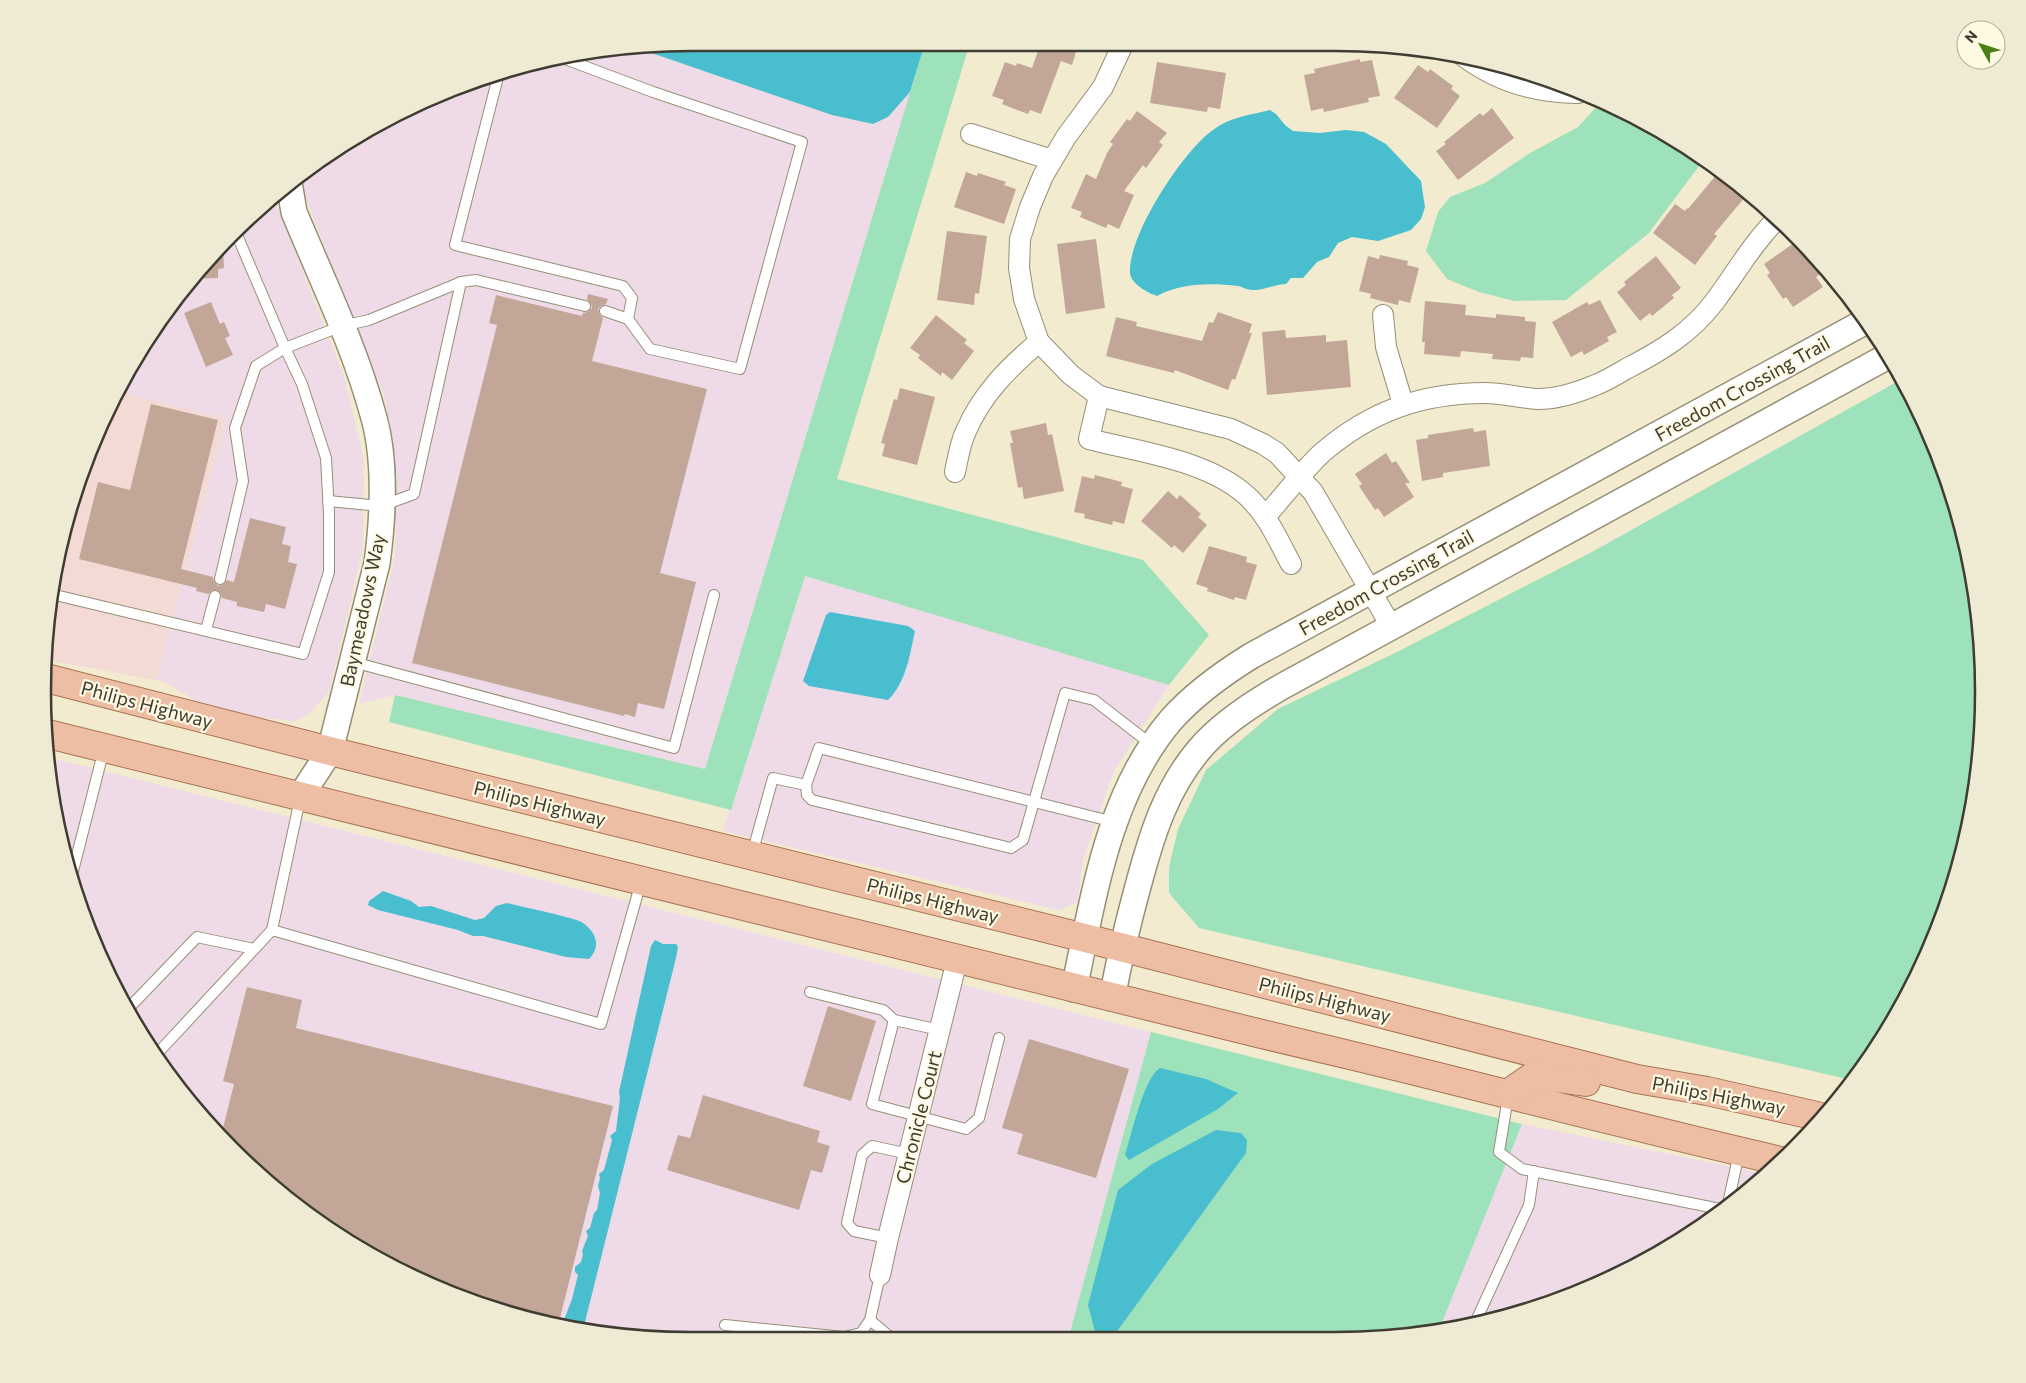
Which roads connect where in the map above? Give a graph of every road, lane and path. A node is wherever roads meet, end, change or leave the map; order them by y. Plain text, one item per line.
1 (1120, 51) edge
2 (575, 63) edge
3 (1484, 70) edge
4 (497, 82) edge
5 (1561, 93) edge
6 (971, 134) dead end
7 (1052, 160) junction
8 (291, 193) edge
9 (1772, 224) edge
10 (239, 239) edge
11 (461, 282) junction
12 (585, 306) dead end
13 (605, 311) dead end
14 (1383, 315) dead end
15 (628, 319) junction
16 (1859, 325) edge
17 (342, 326) junction
18 (1039, 342) junction
19 (285, 348) junction
20 (1882, 359) edge
21 (1099, 396) junction
22 (1403, 404) junction
23 (955, 472) dead end
24 (1300, 478) junction
25 (328, 501) junction
26 (381, 506) junction
27 (1265, 517) junction
28 (1291, 564) dead end
29 (220, 579) dead end
30 (1371, 591) junction
31 (714, 595) dead end
32 (59, 596) edge
33 (215, 596) dead end
34 (1391, 626) junction
35 (206, 630) junction
36 (352, 662) junction
37 (52, 679) edge
38 (53, 735) edge
39 (1152, 745) junction
40 (104, 748) junction
41 (330, 751) junction
42 (1184, 768) junction
43 (806, 785) junction
44 (300, 797) junction
45 (1035, 801) junction
46 (1114, 822) junction
47 (752, 856) junction
48 (75, 863) edge
49 (641, 881) junction
50 (272, 930) junction
51 (1085, 938) junction
52 (1122, 947) junction
53 (254, 949) junction
54 (958, 960) junction
55 (1074, 989) junction
56 (810, 992) dead end
57 (1112, 998) junction
58 (133, 1004) edge
59 (894, 1020) junction
60 (940, 1030) junction
61 (999, 1038) dead end
62 (161, 1050) edge
63 (1637, 1080) junction
64 (1509, 1093) junction
65 (1815, 1115) edge
66 (919, 1116) junction
67 (1740, 1152) junction
68 (909, 1154) junction
69 (1772, 1159) edge
70 (1534, 1171) junction
71 (1730, 1195) edge
72 (1714, 1207) edge
73 (888, 1238) junction
74 (880, 1275) joint
75 (1479, 1315) edge
76 (870, 1320) junction
77 (724, 1325) dead end
78 (794, 1332) edge
79 (861, 1332) edge
80 (884, 1332) edge

1 - 7 street
2 - 15 lane
3 - 5 street
4 - 15 lane
6 - 7 street
7 - 18 street
8 - 17 street, Baymeadows Way
9 - 22 street
10 - 19 lane
11 - 12 lane
11 - 17 lane
11 - 26 lane
13 - 15 lane
14 - 22 street
16 - 30 street, Freedom Crossing Trail
17 - 19 lane
17 - 26 street, Baymeadows Way
18 - 21 street
18 - 23 street
19 - 25 lane
19 - 29 lane
20 - 34 street
21 - 24 street
21 - 27 street
22 - 24 street
24 - 27 street
24 - 30 street
25 - 26 lane
25 - 35 lane
26 - 36 street, Baymeadows Way
27 - 28 street
30 - 34 street
30 - 39 street, Freedom Crossing Trail
31 - 36 lane
32 - 35 lane
33 - 35 lane
34 - 42 street
36 - 41 street, Baymeadows Way
37 - 41 main road, Philips Highway
38 - 40 main road
39 - 42 street
39 - 45 lane
39 - 46 street, Freedom Crossing Trail
40 - 44 main road
40 - 48 lane
41 - 44 street, Baymeadows Way
41 - 47 main road, Philips Highway
42 - 52 street
43 - 45 lane
43 - 45 lane
43 - 47 lane
44 - 49 main road
44 - 50 lane
45 - 46 lane
46 - 51 street, Freedom Crossing Trail
47 - 51 main road, Philips Highway
49 - 50 lane
49 - 54 main road
50 - 53 lane
51 - 52 main road, Philips Highway
51 - 55 street, Freedom Crossing Trail
52 - 57 street
52 - 63 main road, Philips Highway
53 - 58 lane
53 - 62 lane
54 - 55 main road
54 - 60 street, Chronicle Court
55 - 57 main road
56 - 59 lane
57 - 64 main road
59 - 60 lane
59 - 66 lane
60 - 66 street, Chronicle Court
61 - 66 lane
63 - 64 main road
63 - 65 main road, Philips Highway
64 - 67 main road
64 - 70 lane
66 - 68 street, Chronicle Court
67 - 69 main road
67 - 71 lane
68 - 73 street, Chronicle Court
68 - 73 lane
70 - 72 lane
70 - 75 lane
73 - 74 street, Chronicle Court
74 - 76 lane
76 - 79 lane
76 - 80 lane
77 - 78 lane

